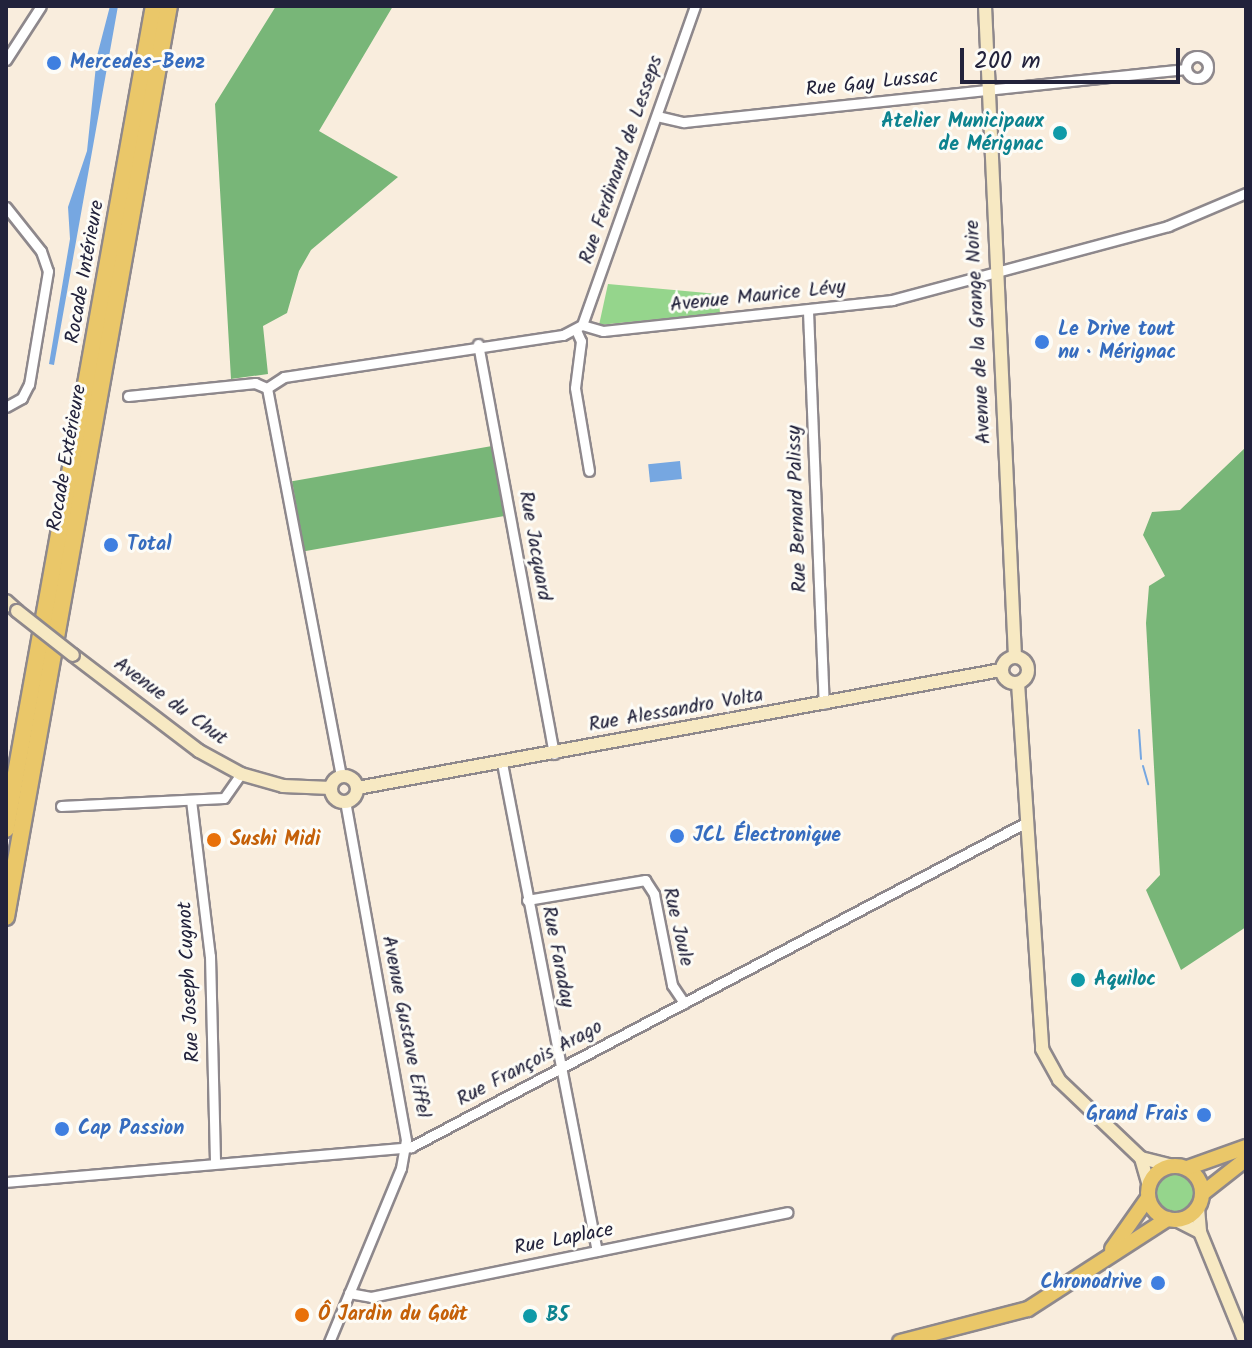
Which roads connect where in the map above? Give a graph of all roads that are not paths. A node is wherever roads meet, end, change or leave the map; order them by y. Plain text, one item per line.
1 (41, 6) edge
2 (154, 6) edge
3 (169, 6) edge
4 (695, 6) edge
5 (985, 6) edge
6 (6, 60) edge
7 (1186, 69) dead end
8 (989, 90) junction
9 (657, 116) junction
10 (1246, 193) edge
11 (6, 207) edge
12 (996, 275) junction
13 (808, 311) junction
14 (579, 327) junction
15 (478, 344) junction
16 (267, 388) junction
17 (128, 396) dead end
18 (6, 407) edge
19 (589, 471) dead end
20 (6, 601) edge
21 (1015, 656) junction
22 (1001, 670) junction
23 (1018, 683) junction
24 (824, 704) junction
25 (554, 754) junction
26 (502, 763) junction
27 (241, 774) junction
28 (341, 776) junction
29 (331, 788) junction
30 (357, 788) junction
31 (191, 800) junction
32 (345, 802) junction
33 (61, 806) dead end
34 (1025, 823) junction
35 (6, 829) edge
36 (527, 900) junction
37 (6, 917) edge
38 (684, 1003) junction
39 (561, 1068) junction
40 (1246, 1147) edge
41 (406, 1148) junction
42 (1141, 1158) junction
43 (1246, 1159) edge
44 (215, 1163) junction
45 (1180, 1167) junction
46 (6, 1182) edge
47 (1149, 1192) junction
48 (1203, 1193) junction
49 (1198, 1208) junction
50 (787, 1212) dead end
51 (1171, 1220) junction
52 (1200, 1232) junction
53 (597, 1251) junction
54 (1108, 1255) junction
55 (349, 1293) junction
56 (329, 1342) edge
57 (900, 1342) edge
58 (1245, 1342) edge

1 - 6 street
2 - 35 highway, Rocade Intérieure
3 - 37 highway, Rocade Extérieure
4 - 9 street, Rue Ferdinand de Lesseps
5 - 8 street, Avenue de la Grange Noire
7 - 8 street, Rue Gay Lussac
8 - 9 street, Rue Gay Lussac
8 - 12 street, Avenue de la Grange Noire
9 - 14 street, Rue Ferdinand de Lesseps
10 - 12 street, Avenue Maurice Lévy
11 - 18 street
12 - 13 street, Avenue Maurice Lévy
12 - 21 street, Avenue de la Grange Noire
13 - 14 street, Avenue Maurice Lévy
13 - 24 street, Rue Bernard Palissy
14 - 15 street, Avenue Maurice Lévy
14 - 19 street
15 - 16 street, Avenue Maurice Lévy
15 - 25 street, Rue Jacquard
16 - 17 street
16 - 28 street
20 - 27 street, Avenue du Chut, bridge
21 - 22 street
21 - 23 street
22 - 23 street
22 - 24 street, Rue Alessandro Volta
23 - 34 street
24 - 25 street, Rue Alessandro Volta
25 - 26 street, Rue Alessandro Volta
26 - 30 street, Rue Alessandro Volta
26 - 36 street, Rue Faraday
27 - 29 street, Avenue du Chut
27 - 31 street
28 - 29 street
28 - 30 street
29 - 32 street
30 - 32 street
31 - 33 street
31 - 44 street, Rue Joseph Cugnot
32 - 41 street, Avenue Gustave Eiffel
34 - 38 street, Rue François Arago
34 - 42 street
36 - 38 street, Rue Joule
36 - 39 street, Rue Faraday
38 - 39 street, Rue François Arago
39 - 41 street, Rue François Arago
39 - 53 street, Rue Faraday
40 - 45 main road
41 - 44 street, Rue François Arago
41 - 55 street, Avenue Gustave Eiffel
42 - 45 street
42 - 47 street
43 - 48 main road
44 - 46 street, Rue François Arago
45 - 47 main road
45 - 48 main road
47 - 51 main road
47 - 54 main road
48 - 49 main road
49 - 51 main road
49 - 52 street
50 - 53 street, Rue Laplace
51 - 52 street
51 - 54 main road
52 - 58 street
53 - 55 street, Rue Laplace
54 - 57 main road
55 - 56 street, Avenue Gustave Eiffel

